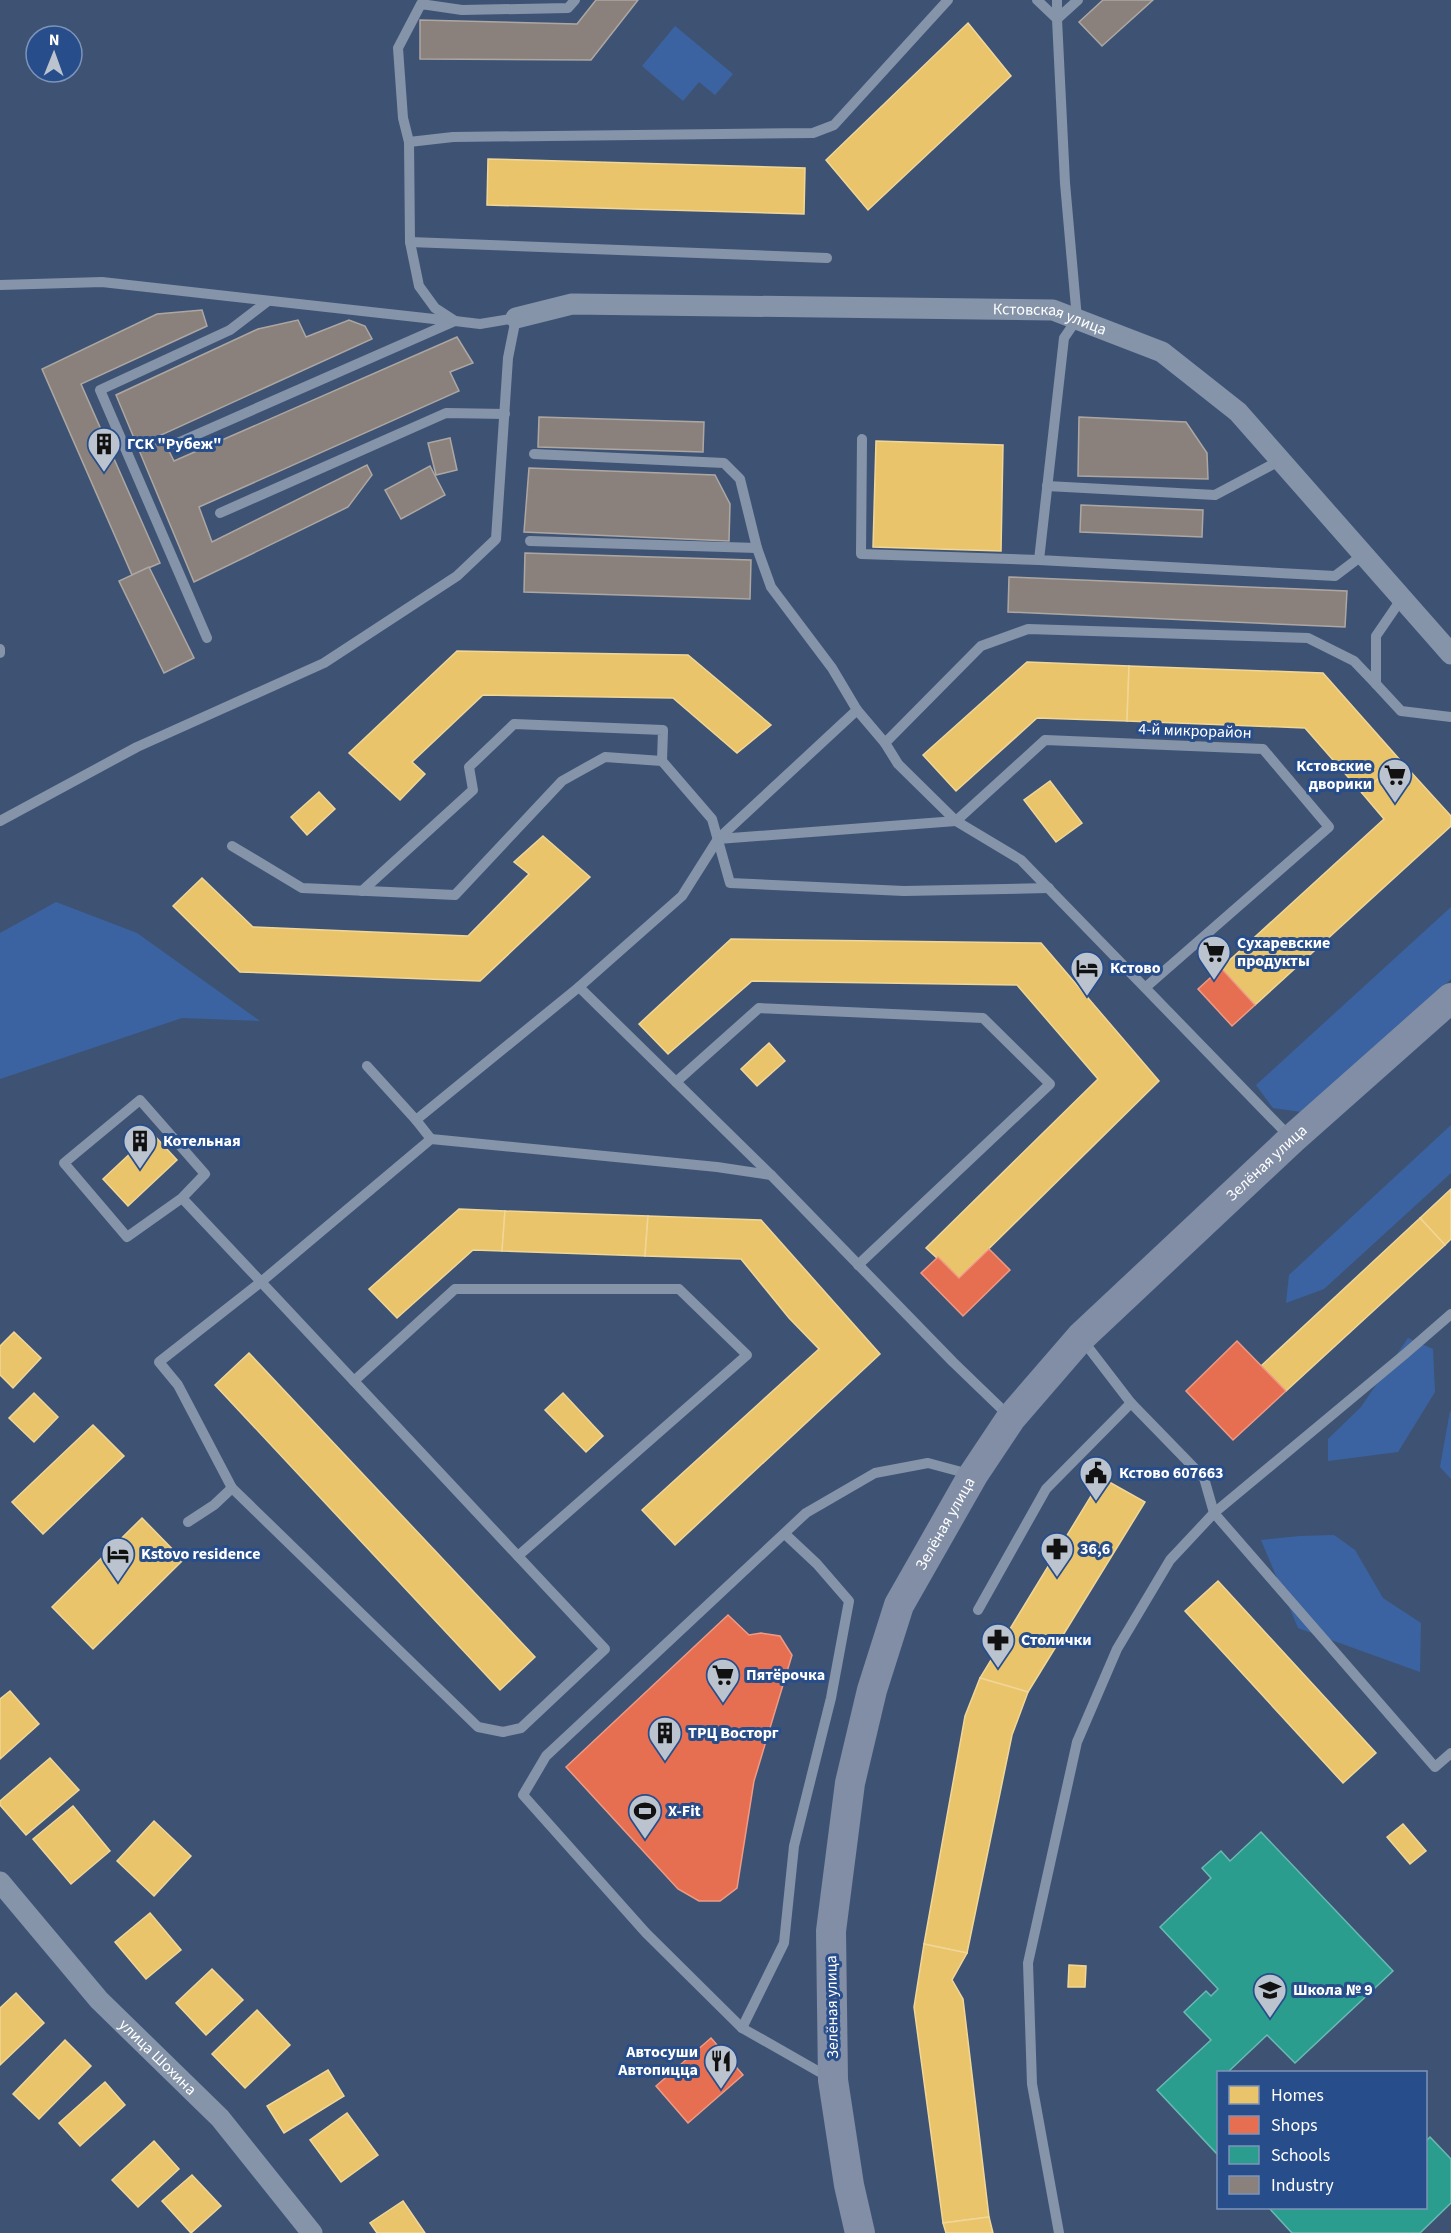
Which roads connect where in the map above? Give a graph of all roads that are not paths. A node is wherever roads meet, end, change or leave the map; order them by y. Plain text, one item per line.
1 (575, 0) edge
2 (948, 0) edge
3 (1037, 0) edge
4 (1057, 0) edge
5 (1078, 0) edge
6 (1057, 19) junction
7 (409, 142) junction
8 (410, 242) junction
9 (827, 258) dead end
10 (0, 285) edge
11 (268, 301) junction
12 (516, 318) junction
13 (1077, 319) junction
14 (455, 321) junction
15 (505, 414) junction
16 (862, 439) dead end
17 (175, 444) dead end
18 (534, 454) dead end
19 (1281, 460) junction
20 (1047, 486) junction
21 (220, 513) dead end
22 (531, 541) dead end
23 (757, 548) junction
24 (1364, 554) junction
25 (1040, 560) junction
26 (1402, 598) junction
27 (207, 638) dead end
28 (1451, 654) edge
29 (1376, 684) junction
30 (857, 710) junction
31 (1451, 717) edge
32 (885, 742) junction
33 (662, 761) junction
34 (0, 821) edge
35 (956, 821) junction
36 (718, 839) junction
37 (232, 846) dead end
38 (1049, 888) junction
39 (362, 891) junction
40 (579, 987) junction
41 (1146, 987) junction
42 (1451, 998) edge
43 (367, 1066) dead end
44 (676, 1082) junction
45 (417, 1120) junction
46 (431, 1139) junction
47 (1292, 1139) junction
48 (771, 1175) junction
49 (182, 1198) junction
50 (858, 1265) junction
51 (261, 1282) junction
52 (1451, 1314) edge
53 (1081, 1337) junction
54 (354, 1381) junction
55 (1131, 1403) junction
56 (1011, 1418) junction
57 (973, 1475) junction
58 (232, 1488) junction
59 (1214, 1513) junction
60 (188, 1522) dead end
61 (785, 1534) junction
62 (518, 1556) junction
63 (978, 1610) dead end
64 (1451, 1753) edge
65 (0, 1882) edge
66 (742, 2028) junction
67 (833, 2080) junction
68 (312, 2233) edge
69 (860, 2233) edge
70 (1059, 2233) edge

1 - 7 lane
2 - 7 lane
3 - 6 lane
4 - 6 lane
5 - 6 lane
6 - 13 lane
7 - 8 lane
8 - 9 lane
8 - 14 lane
10 - 11 lane
11 - 14 lane
11 - 27 lane
12 - 13 street, Кстовская улица
12 - 14 lane
12 - 15 lane
13 - 19 street, Кстовская улица
13 - 20 lane
14 - 17 lane
15 - 21 lane
15 - 34 lane
16 - 25 lane
18 - 23 lane
19 - 20 lane
19 - 24 street, Кстовская улица
20 - 25 lane
22 - 23 lane
23 - 30 lane
24 - 25 lane
24 - 26 street, Кстовская улица
26 - 28 street, Кстовская улица
26 - 29 lane
29 - 31 lane
29 - 32 lane
30 - 32 lane
30 - 36 lane
32 - 35 lane
33 - 36 lane
33 - 39 lane
33 - 39 lane
35 - 36 lane
35 - 38 lane
35 - 41 lane, 4-й микрорайон
36 - 38 lane
36 - 40 lane
37 - 39 lane
38 - 41 lane
40 - 44 lane
40 - 45 lane
41 - 47 lane
42 - 47 main road, Зелёная улица
43 - 45 lane
44 - 48 lane
44 - 50 lane
45 - 46 lane
46 - 48 lane
46 - 51 lane
47 - 53 main road, Зелёная улица
48 - 50 lane
49 - 49 lane
49 - 51 lane
50 - 56 lane
51 - 54 lane
51 - 58 lane
52 - 59 lane
53 - 55 lane
53 - 56 main road, Зелёная улица
54 - 62 lane
54 - 62 lane
55 - 59 lane
55 - 63 lane
56 - 57 main road, Зелёная улица
57 - 61 lane
57 - 67 main road, Зелёная улица
58 - 60 lane
58 - 62 lane
59 - 64 lane
59 - 70 lane
61 - 66 lane
61 - 66 lane
65 - 68 street, улица Шохина
66 - 67 lane
67 - 69 main road, Зелёная улица

